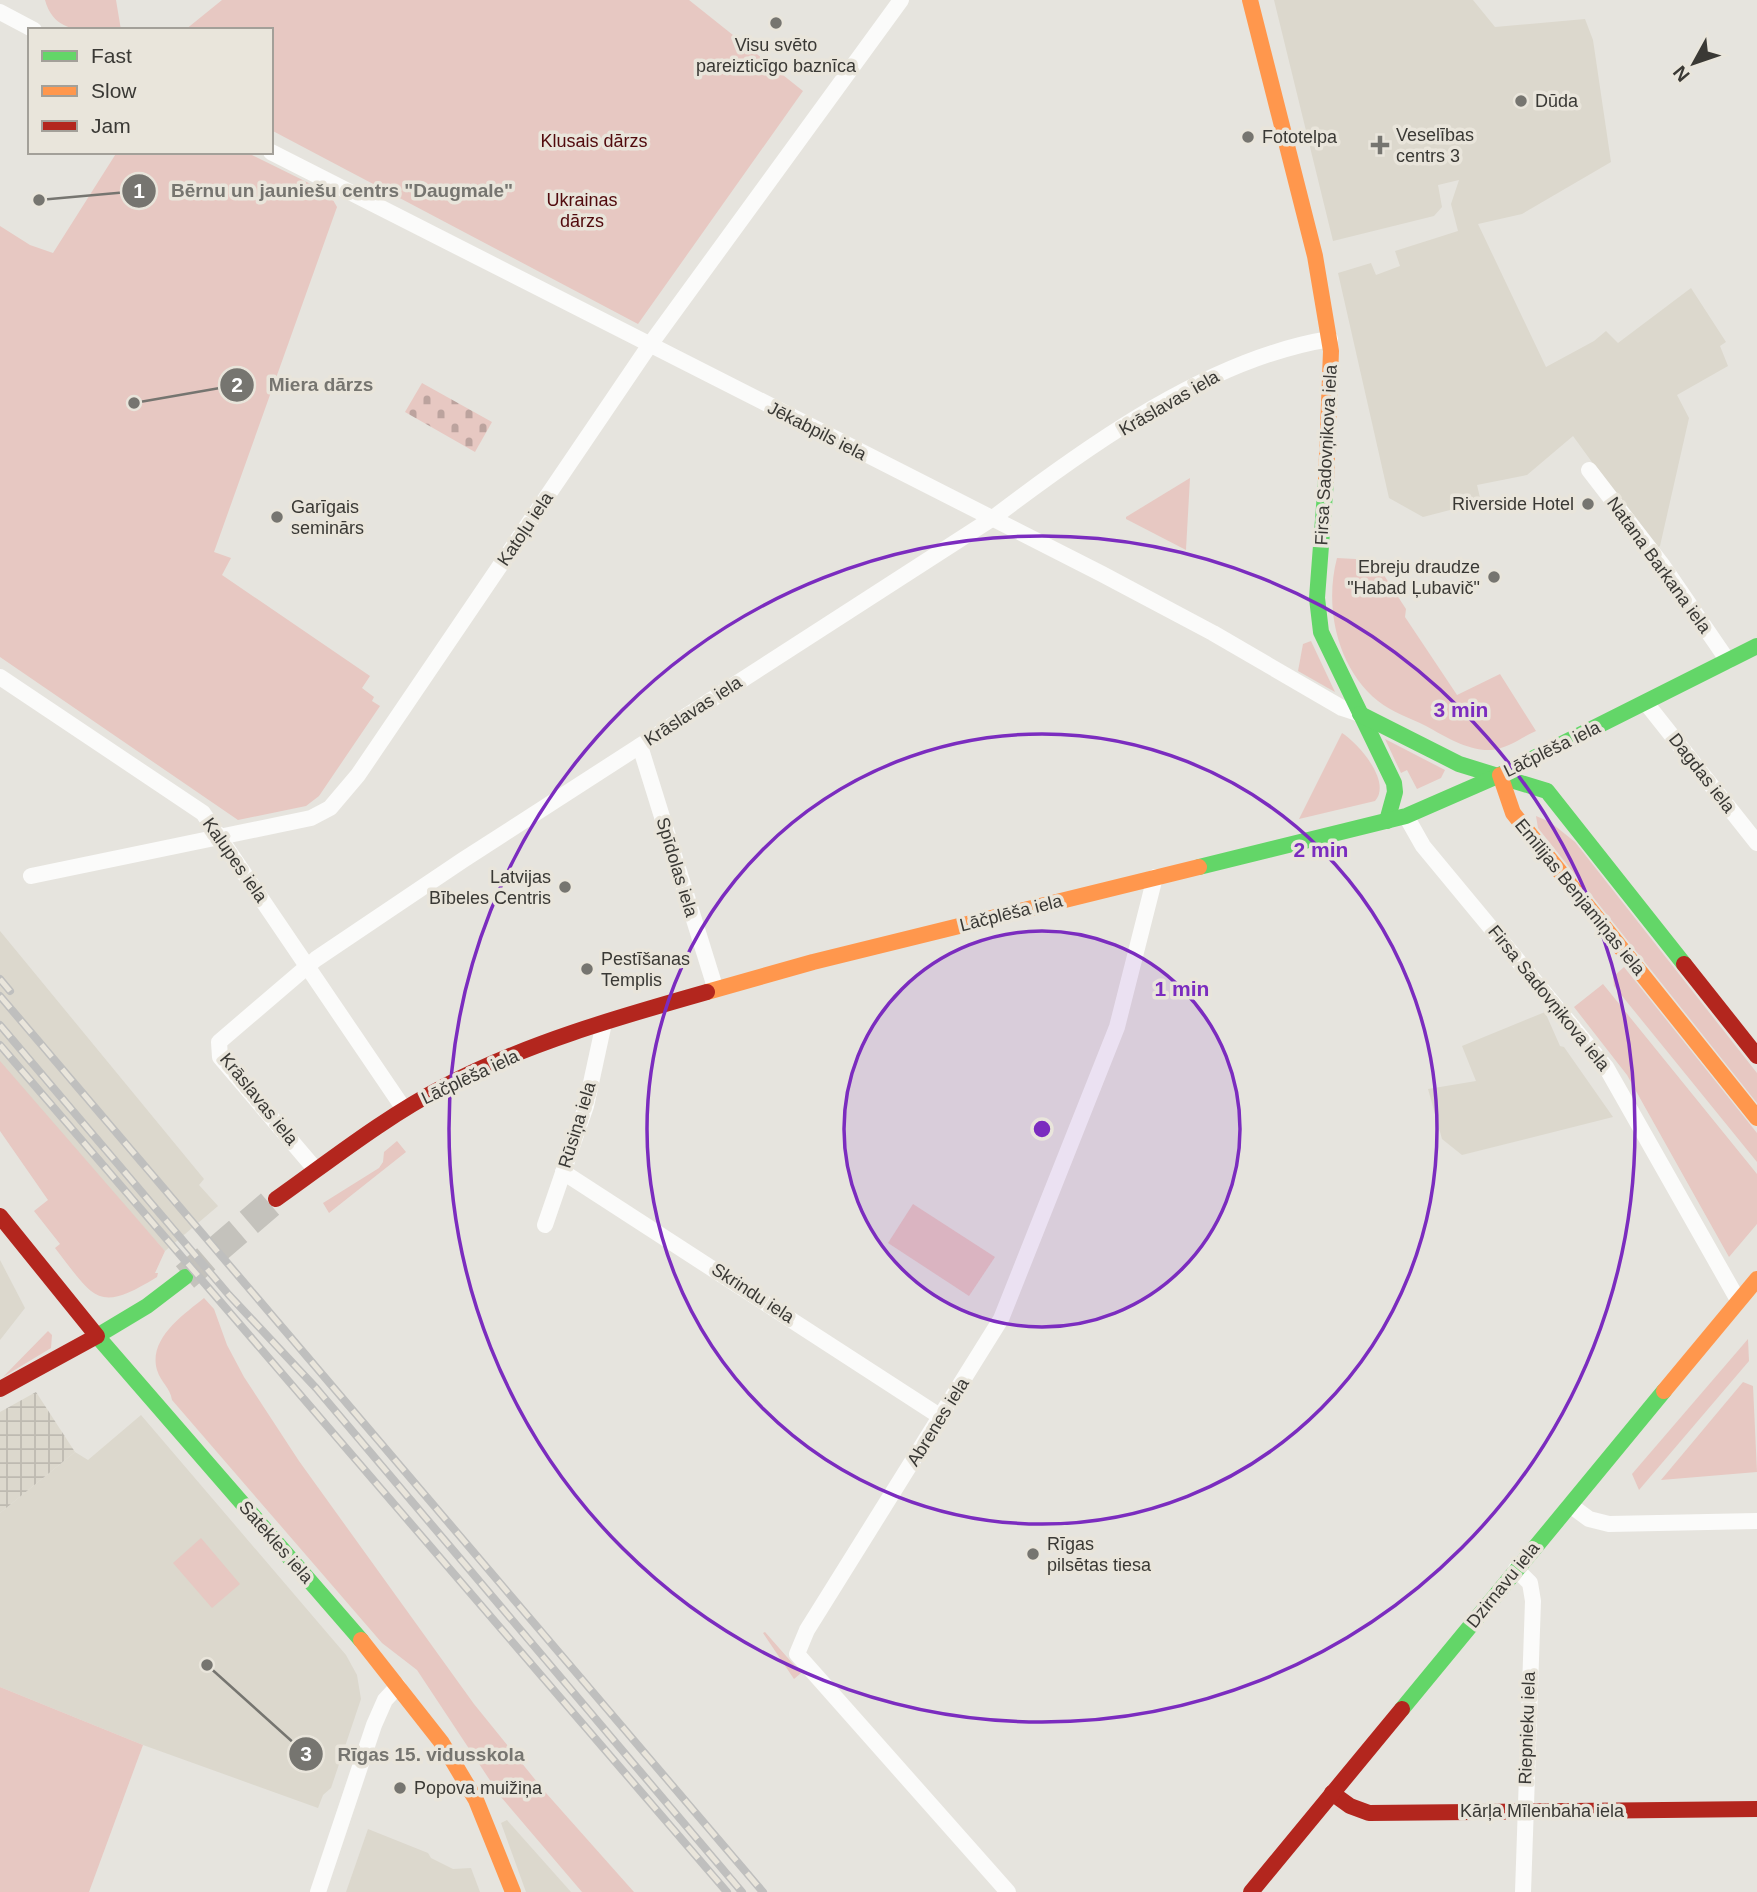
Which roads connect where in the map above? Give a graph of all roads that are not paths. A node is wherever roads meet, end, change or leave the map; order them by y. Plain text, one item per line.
1 (901, 0) edge
2 (1250, 0) edge
3 (0, 12) edge
4 (30, 28) edge
5 (273, 153) edge
6 (1330, 339) junction
7 (649, 346) junction
8 (1589, 470) dead end
9 (993, 517) junction
10 (1757, 646) edge
11 (1728, 661) junction
12 (0, 677) edge
13 (1646, 703) junction
14 (1360, 714) junction
15 (640, 746) junction
16 (1500, 775) junction
17 (1406, 816) junction
18 (1387, 821) junction
19 (220, 838) junction
20 (1757, 843) edge
21 (31, 876) dead end
22 (1155, 877) junction
23 (307, 965) junction
24 (715, 988) junction
25 (604, 1023) junction
26 (1757, 1056) edge
27 (404, 1109) junction
28 (1757, 1118) edge
29 (316, 1170) junction
30 (562, 1172) junction
31 (276, 1199) tunnel mouth
32 (0, 1216) edge
33 (544, 1225) dead end
34 (185, 1277) tunnel mouth
35 (1757, 1279) edge
36 (1738, 1300) junction
37 (97, 1336) junction
38 (0, 1389) edge
39 (942, 1417) junction
40 (1570, 1505) junction
41 (1757, 1521) edge
42 (1516, 1569) junction
43 (398, 1686) junction
44 (1332, 1793) junction
45 (1757, 1809) edge
46 (1524, 1811) junction
47 (318, 1892) edge
48 (513, 1892) edge
49 (1008, 1892) edge
50 (1251, 1892) edge
51 (1523, 1892) edge

1 - 7 street, Katoļu iela
2 - 6 main road, Firsa Sadovņikova iela
3 - 4 street
5 - 7 street, Jēkabpils iela
6 - 9 street, Krāslavas iela
6 - 14 main road, Firsa Sadovņikova iela
7 - 9 street, Jēkabpils iela
7 - 19 street, Katoļu iela
8 - 11 street, Natana Barkana iela
9 - 14 street, Jēkabpils iela
9 - 15 street, Krāslavas iela
10 - 11 main road, Lāčplēša iela
11 - 13 main road, Lāčplēša iela
12 - 19 street, Kalupes iela
13 - 16 main road, Lāčplēša iela
13 - 20 street, Dagdas iela
14 - 16 main road
14 - 18 main road, Firsa Sadovņikova iela
15 - 23 street, Krāslavas iela
15 - 24 street, Spīdolas iela
16 - 17 main road, Lāčplēša iela
16 - 26 main road
16 - 28 main road, Emīlijas Benjamiņas iela
17 - 18 main road, Lāčplēša iela
17 - 36 street, Firsa Sadovņikova iela
18 - 22 main road, Lāčplēša iela
19 - 21 street, Katoļu iela
19 - 23 street, Kalupes iela
22 - 24 main road, Lāčplēša iela
22 - 39 street, Abrenes iela
23 - 27 street, Kalupes iela
23 - 29 street, Krāslavas iela
24 - 25 main road, Lāčplēša iela
25 - 27 main road, Lāčplēša iela
25 - 30 street, Rūsiņa iela
27 - 29 main road, Lāčplēša iela
29 - 31 main road, Lāčplēša iela
30 - 33 street, Rūsiņa iela
30 - 39 street, Skrindu iela
32 - 37 main road, Satekles iela
34 - 37 main road
35 - 36 main road, Dzirnavu iela
36 - 40 main road, Dzirnavu iela
37 - 38 main road
37 - 43 main road, Satekles iela
39 - 49 street, Abrenes iela
40 - 41 street
40 - 42 main road, Dzirnavu iela
42 - 44 main road, Dzirnavu iela
42 - 46 street, Riepnieku iela
43 - 47 street
43 - 48 main road, Satekles iela
44 - 46 main road, Kārļa Mīlenbaha iela
44 - 50 main road, Dzirnavu iela
45 - 46 main road, Kārļa Mīlenbaha iela
46 - 51 street, Riepnieku iela

